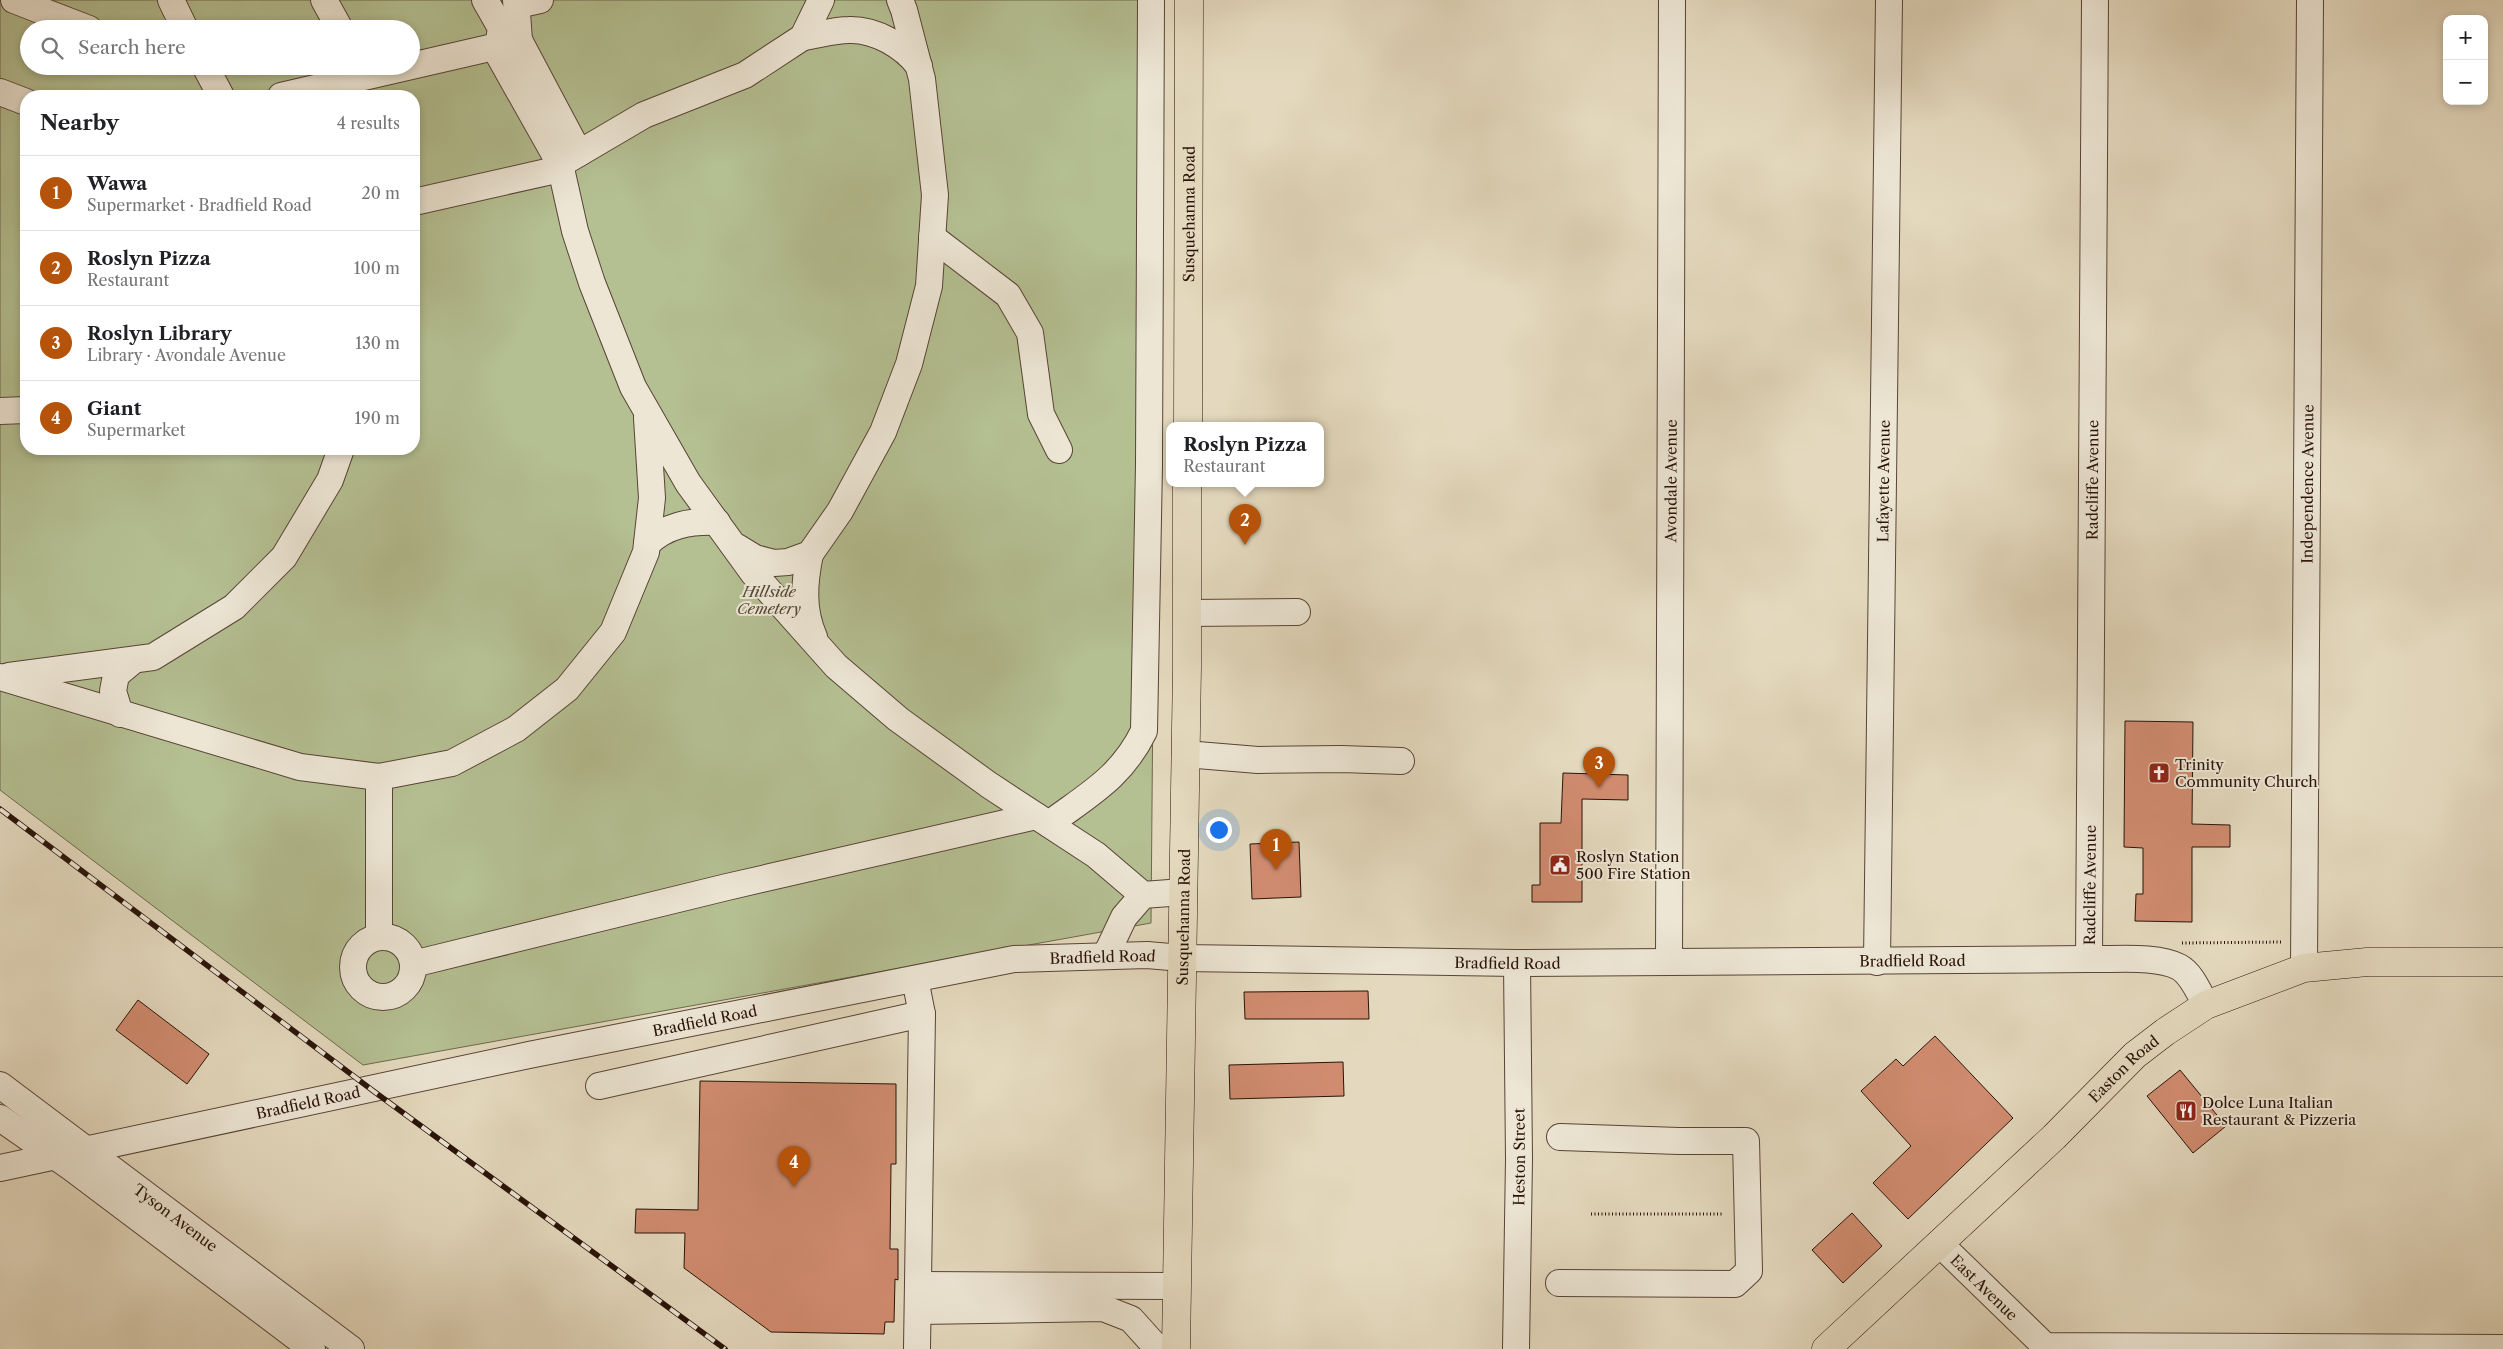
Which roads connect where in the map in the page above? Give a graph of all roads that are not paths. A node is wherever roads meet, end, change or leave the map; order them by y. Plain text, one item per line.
1 (171, 0) edge
2 (324, 0) edge
3 (485, 0) edge
4 (821, 0) edge
5 (900, 0) edge
6 (1152, 0) edge
7 (1190, 0) edge
8 (1672, 0) edge
9 (1889, 0) edge
10 (2095, 0) edge
11 (2310, 0) edge
12 (22, 2) edge
13 (524, 2) edge
14 (67, 20) edge
15 (181, 20) edge
16 (335, 20) edge
17 (803, 37) junction
18 (506, 38) junction
19 (420, 58) edge
20 (919, 66) junction
21 (206, 75) edge
22 (351, 75) edge
23 (217, 90) edge
24 (302, 90) edge
25 (0, 92) edge
26 (20, 100) edge
27 (569, 159) junction
28 (420, 201) edge
29 (932, 237) junction
30 (20, 410) edge
31 (0, 411) edge
32 (647, 411) junction
33 (1188, 422) edge
34 (1059, 450) dead end
35 (339, 455) edge
36 (1187, 487) edge
37 (717, 522) junction
38 (647, 544) junction
39 (734, 546) junction
40 (810, 554) junction
41 (1298, 612) dead end
42 (1187, 613) junction
43 (819, 647) junction
44 (134, 660) junction
45 (0, 677) edge
46 (120, 714) junction
47 (1185, 754) junction
48 (1401, 761) dead end
49 (379, 777) junction
50 (1043, 820) junction
51 (1183, 892) junction
52 (1143, 895) junction
53 (379, 936) junction
54 (1106, 955) junction
55 (1182, 958) junction
56 (2089, 959) junction
57 (1669, 961) junction
58 (1877, 962) junction
59 (2503, 962) edge
60 (1517, 963) junction
61 (413, 964) junction
62 (2304, 968) junction
63 (915, 979) junction
64 (2206, 1005) junction
65 (922, 1014) junction
66 (0, 1085) edge
67 (599, 1086) dead end
68 (0, 1118) edge
69 (1560, 1137) dead end
70 (87, 1151) junction
71 (55, 1156) junction
72 (0, 1168) edge
73 (1940, 1244) junction
74 (1559, 1283) dead end
75 (918, 1284) junction
76 (1177, 1286) junction
77 (918, 1311) junction
78 (2503, 1348) edge
79 (312, 1349) edge
80 (352, 1349) edge
81 (917, 1349) edge
82 (1158, 1349) edge
83 (1176, 1349) edge
84 (1516, 1349) edge
85 (1826, 1349) edge

1 - 15 street
2 - 16 street
3 - 18 street
4 - 17 street
5 - 20 street
6 - 50 street
7 - 33 main road, Susquehanna Road
8 - 57 street, Avondale Avenue
9 - 58 street, Lafayette Avenue
10 - 56 street, Radcliffe Avenue
11 - 62 street, Independence Avenue
12 - 14 street
13 - 18 street
17 - 20 street
17 - 27 street
18 - 19 street
18 - 27 street
20 - 29 street
21 - 23 street
22 - 24 street
25 - 26 street
27 - 28 street
27 - 32 street
29 - 34 street
29 - 40 street
30 - 31 street
32 - 37 street
32 - 38 street
35 - 44 street
36 - 42 main road, Susquehanna Road
37 - 38 street
37 - 39 street
38 - 49 street
39 - 40 street
39 - 43 street
40 - 43 street
41 - 42 street
42 - 47 main road, Susquehanna Road
43 - 50 street
44 - 45 street
44 - 46 street
45 - 46 street
46 - 49 street
47 - 48 street
47 - 51 main road, Susquehanna Road
49 - 53 street
50 - 52 street
50 - 61 street
51 - 52 street
51 - 55 main road, Susquehanna Road
52 - 54 street
53 - 61 street
53 - 61 street
54 - 55 street, Bradfield Road
54 - 63 street, Bradfield Road
55 - 60 street, Bradfield Road
55 - 76 main road, Susquehanna Road
56 - 58 street, Bradfield Road
56 - 64 street, Bradfield Road
57 - 58 street, Bradfield Road
57 - 60 street, Bradfield Road
59 - 62 main road, Easton Road
60 - 84 street, Heston Street
62 - 64 main road, Easton Road
63 - 65 street
63 - 70 street, Bradfield Road
64 - 73 main road, Easton Road
65 - 67 street
65 - 75 street
66 - 70 street, Tyson Avenue
68 - 71 street, Tyson Avenue
69 - 74 street
70 - 71 street, Bradfield Road
70 - 80 street, Tyson Avenue
71 - 72 street, Bradfield Road
71 - 79 street, Tyson Avenue
73 - 78 street, East Avenue
73 - 85 main road, Easton Road
75 - 76 street
75 - 77 street
76 - 83 main road, Susquehanna Road
77 - 81 street
77 - 82 street

